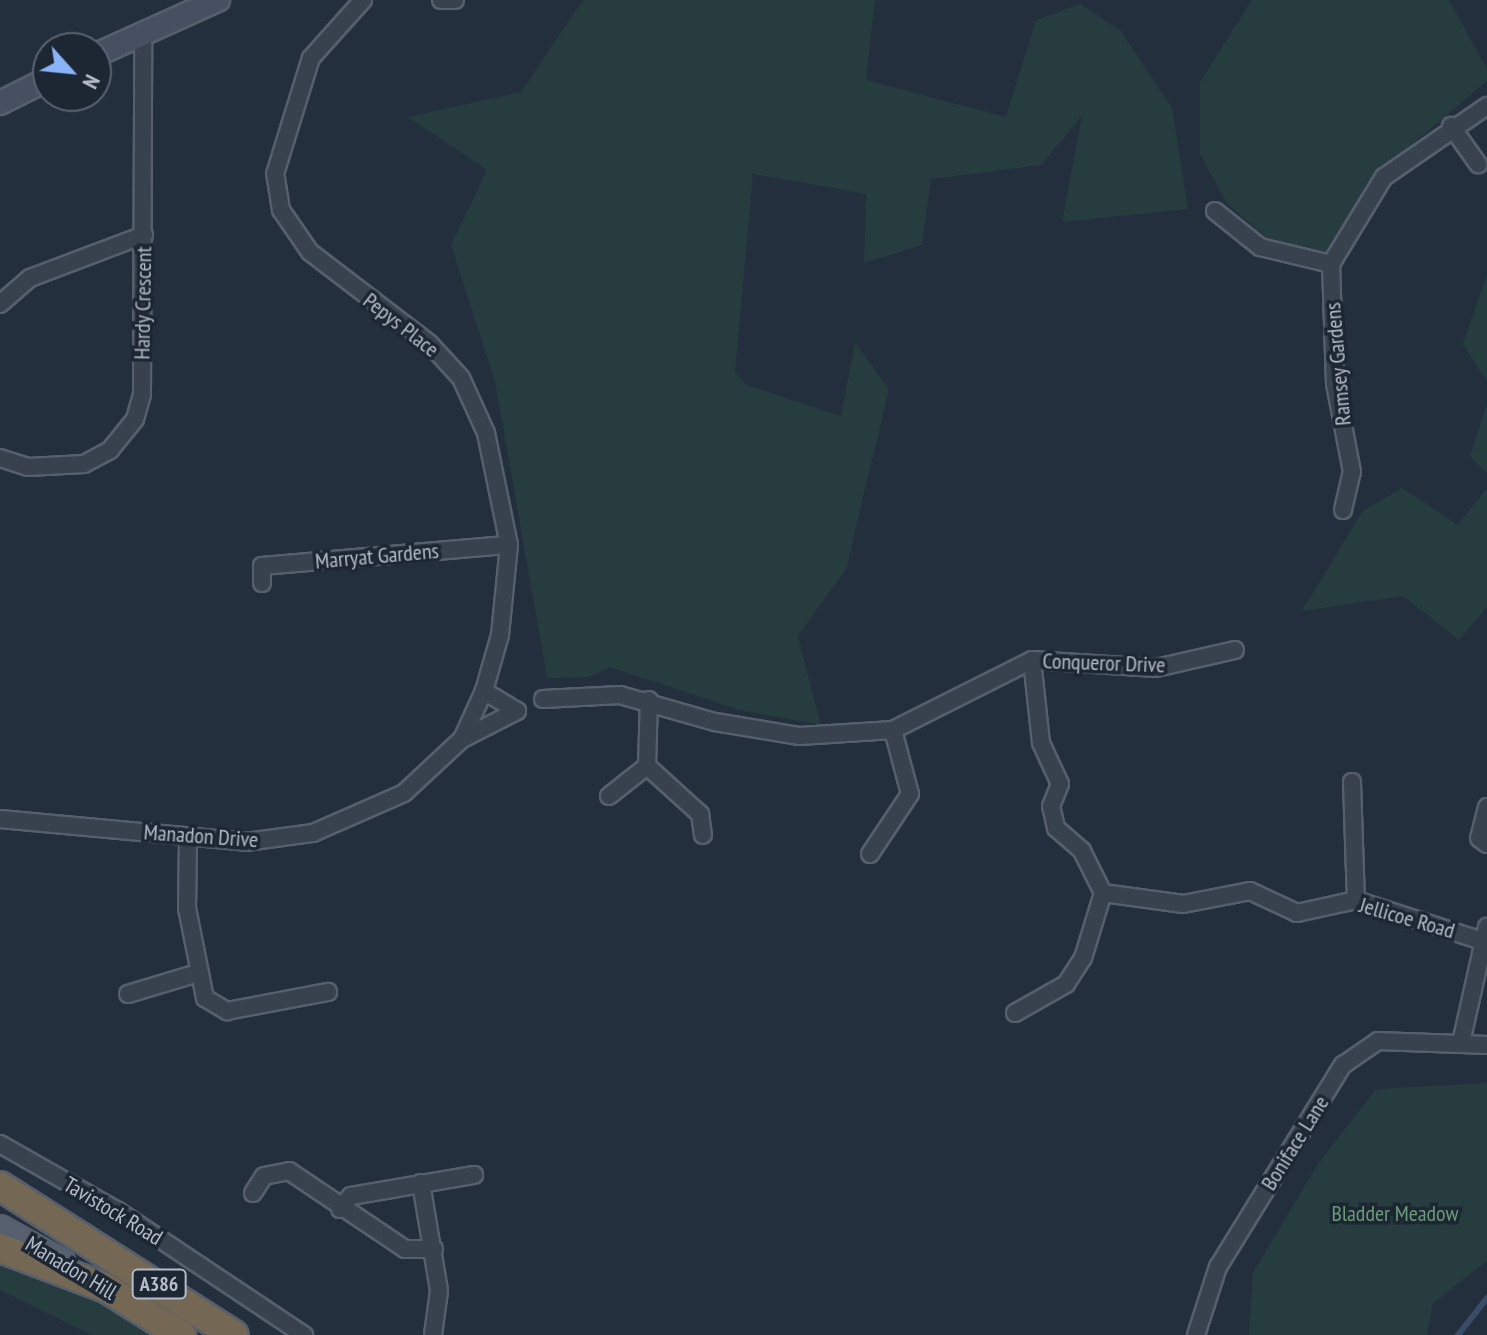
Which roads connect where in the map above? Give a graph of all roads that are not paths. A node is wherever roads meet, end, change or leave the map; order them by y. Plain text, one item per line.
1 (218, 0) edge
2 (363, 0) edge
3 (441, 0) edge
4 (455, 0) edge
5 (143, 31) junction
6 (112, 47) edge
7 (32, 87) edge
8 (0, 103) edge
9 (1487, 106) edge
10 (1451, 126) junction
11 (1478, 164) dead end
12 (1215, 211) dead end
13 (144, 235) junction
14 (1331, 264) junction
15 (0, 304) edge
16 (0, 458) edge
17 (1343, 510) dead end
18 (509, 545) junction
19 (262, 583) dead end
20 (1235, 650) dead end
21 (1032, 660) junction
22 (484, 691) junction
23 (543, 699) dead end
24 (649, 700) junction
25 (893, 730) junction
26 (462, 739) junction
27 (647, 766) junction
28 (1352, 782) dead end
29 (609, 796) dead end
30 (1487, 807) edge
31 (0, 819) edge
32 (703, 835) dead end
33 (188, 838) junction
34 (1487, 844) edge
35 (870, 854) dead end
36 (1103, 893) junction
37 (1356, 900) junction
38 (1483, 934) edge
39 (198, 973) junction
40 (328, 992) dead end
41 (128, 994) dead end
42 (1015, 1013) dead end
43 (1461, 1043) junction
44 (1487, 1045) edge
45 (0, 1144) edge
46 (474, 1175) dead end
47 (421, 1183) junction
48 (0, 1186) edge
49 (253, 1193) dead end
50 (0, 1201) edge
51 (340, 1209) junction
52 (0, 1228) edge
53 (81, 1236) junction
54 (0, 1248) edge
55 (434, 1249) junction
56 (106, 1288) junction
57 (181, 1335) edge
58 (234, 1335) edge
59 (304, 1335) edge
60 (433, 1335) edge
61 (1196, 1335) edge

1 - 5 street
2 - 18 street, Pepys Place
3 - 4 street
5 - 6 street
5 - 13 street, Hardy Crescent
7 - 8 street
9 - 10 street
10 - 11 street
10 - 14 street
12 - 14 street
13 - 15 street
13 - 16 street, Hardy Crescent
14 - 17 street, Ramsey Gardens
18 - 19 street, Marryat Gardens
18 - 22 street, Pepys Place
20 - 21 street, Conqueror Drive
21 - 25 street, Conqueror Drive
21 - 36 street
22 - 26 street, Manadon Drive
22 - 26 street
23 - 24 street, Conqueror Drive
24 - 25 street, Conqueror Drive
24 - 27 street
25 - 35 street
26 - 33 street, Manadon Drive
27 - 29 street
27 - 32 street
28 - 37 street
30 - 34 street
31 - 33 street, Manadon Drive
33 - 39 street
36 - 37 street, Jellicoe Road
36 - 42 street
37 - 38 street, Jellicoe Road
38 - 43 street
39 - 40 street
39 - 41 street
43 - 44 street, Boniface Lane
43 - 61 street, Boniface Lane
45 - 59 street, Tavistock Road
46 - 47 street
47 - 51 street
47 - 55 street
48 - 53 highway
49 - 51 street
50 - 53 main road, Manadon Hill / A386
51 - 55 street
52 - 56 main road, Manadon Hill / A386
53 - 58 highway, Manadon Hill / A386
54 - 56 highway
55 - 60 street
56 - 57 highway, Manadon Hill / A386

